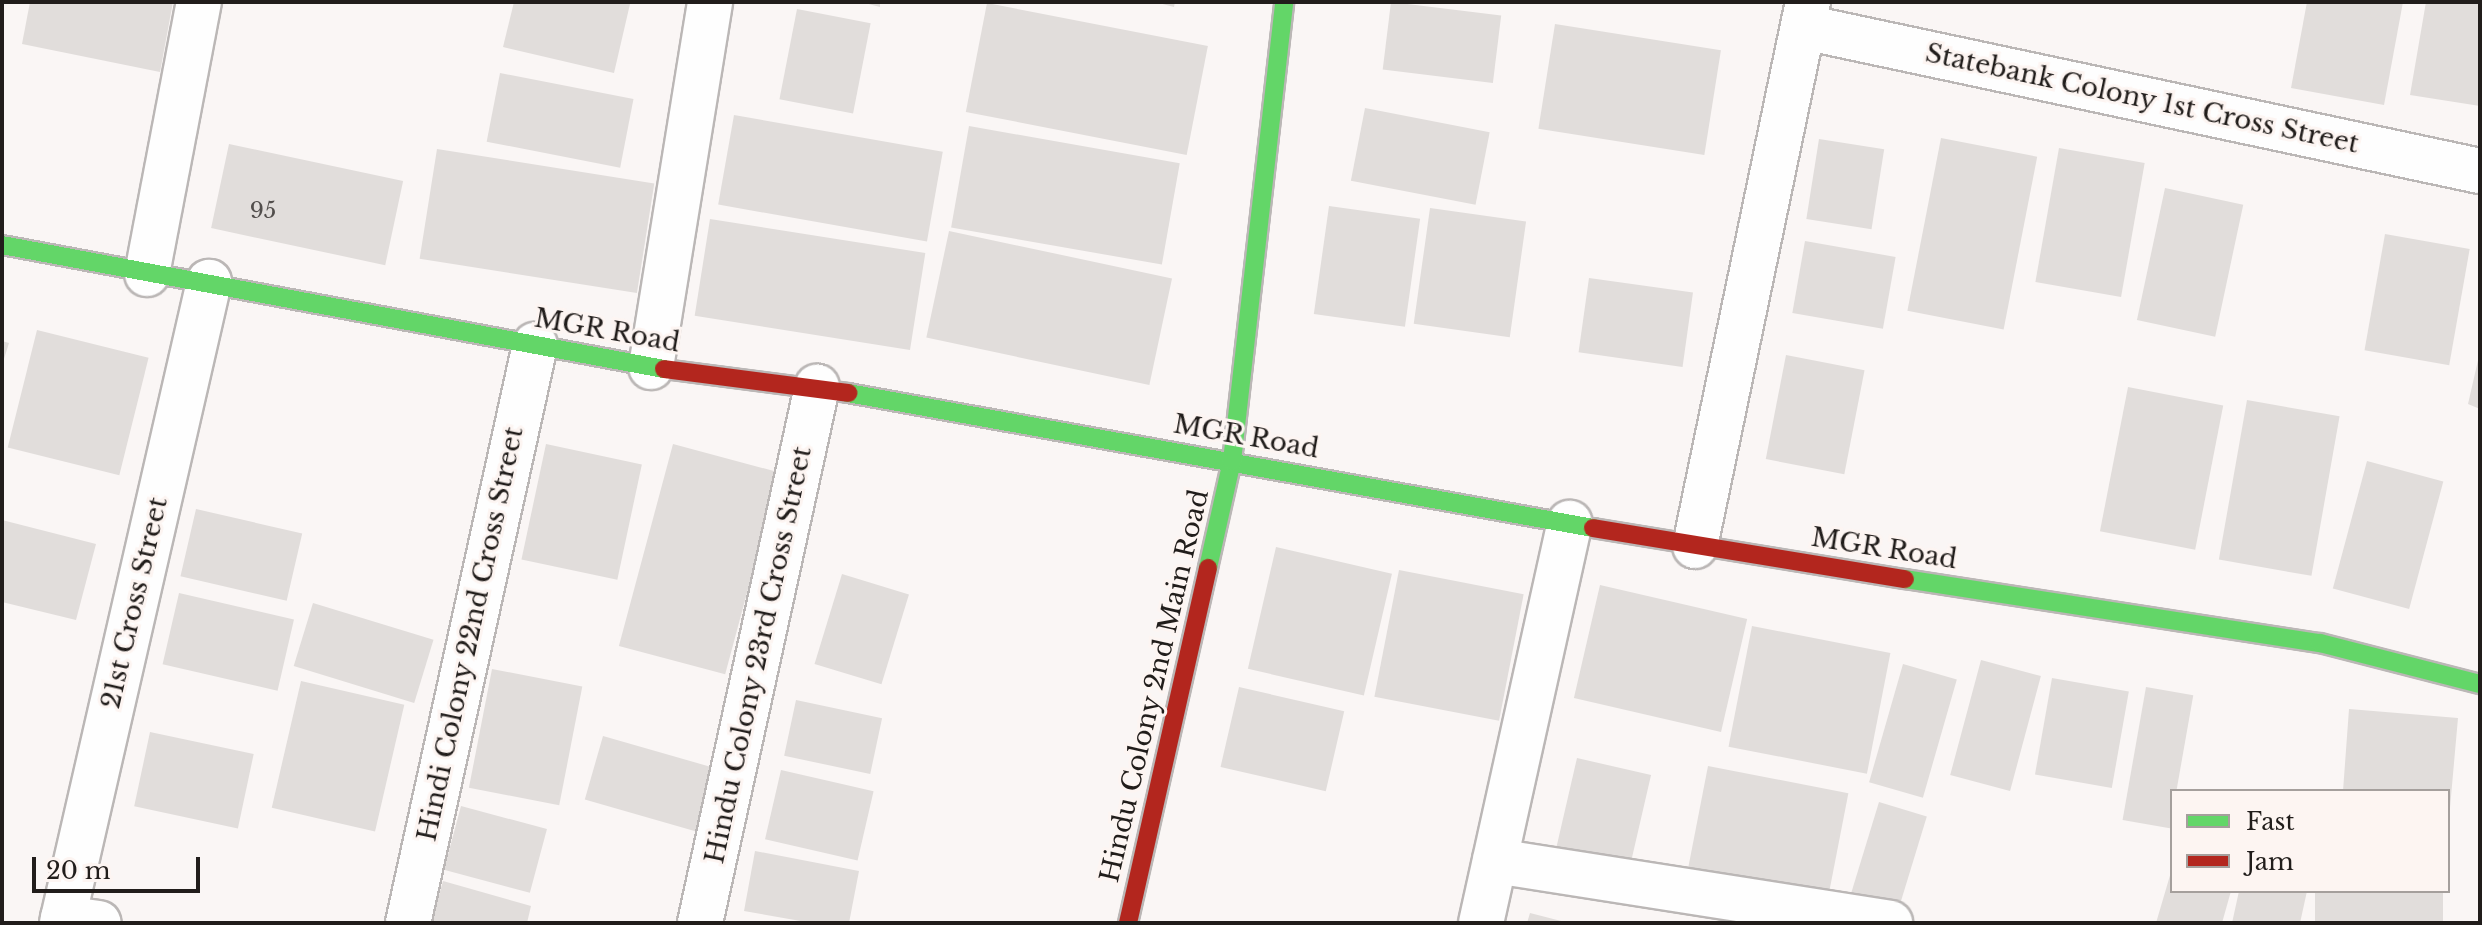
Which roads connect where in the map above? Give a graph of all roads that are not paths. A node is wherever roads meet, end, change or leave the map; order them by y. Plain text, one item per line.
1 (199, 2) edge
2 (710, 2) edge
3 (1284, 2) edge
4 (1806, 15) edge
5 (2480, 171) edge
6 (2, 245) edge
7 (147, 274) junction
8 (209, 282) junction
9 (535, 345) junction
10 (651, 367) junction
11 (817, 387) junction
12 (1232, 461) junction
13 (1570, 523) junction
14 (1695, 546) junction
15 (2480, 684) edge
16 (1495, 861) junction
17 (75, 921) edge
18 (408, 923) edge
19 (700, 923) edge
20 (1128, 923) edge
21 (1481, 923) edge
22 (1890, 923) edge

1 - 7 street
2 - 10 street
3 - 12 street, Hindu Colony 2nd Main Road
4 - 5 street, Statebank Colony 1st Cross Street
4 - 14 street
6 - 7 street, MGR Road
7 - 8 street, MGR Road
8 - 9 street, MGR Road
8 - 17 street, 21st Cross Street
9 - 10 street, MGR Road
9 - 18 street, Hindi Colony 22nd Cross Street
10 - 11 street, MGR Road
11 - 12 street, MGR Road
11 - 19 street, Hindu Colony 23rd Cross Street
12 - 13 street, MGR Road
12 - 20 street, Hindu Colony 2nd Main Road
13 - 14 street, MGR Road
13 - 16 street
14 - 15 street, MGR Road
16 - 21 street
16 - 22 street

